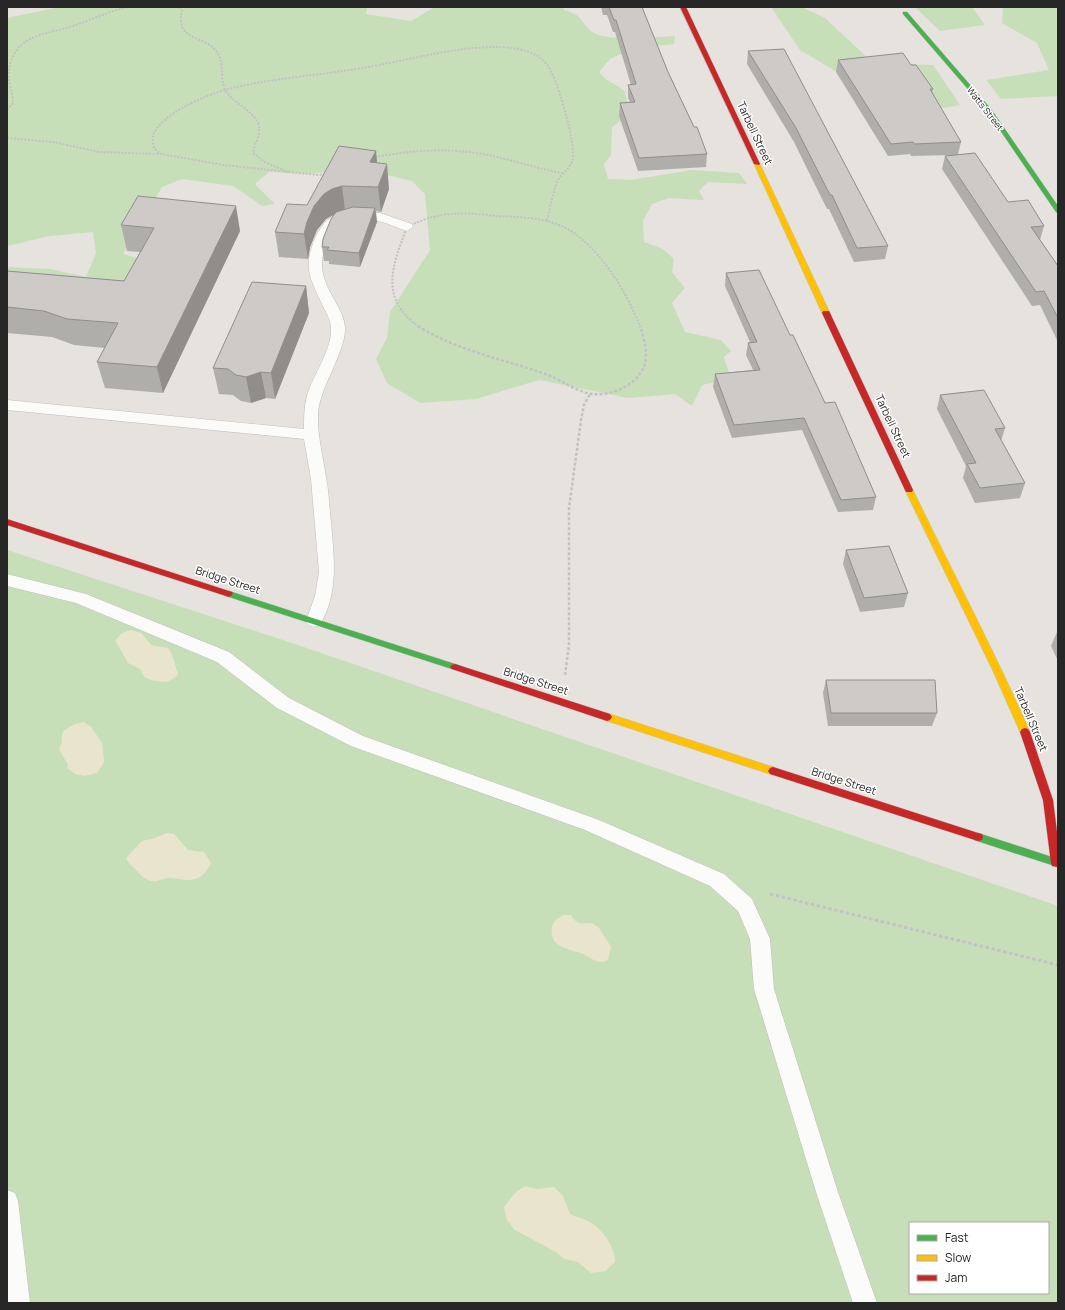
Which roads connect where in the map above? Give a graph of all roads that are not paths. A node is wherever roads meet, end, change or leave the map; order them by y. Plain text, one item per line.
1 (683, 7) edge
2 (902, 10) edge
3 (1058, 211) edge
4 (406, 227) road end
5 (7, 405) edge
6 (311, 435) junction
7 (7, 522) edge
8 (7, 580) edge
9 (314, 621) junction
10 (1057, 863) edge
11 (7, 1200) edge
12 (18, 1303) edge
13 (865, 1303) edge

1 - 10 street, Tarbell Street
2 - 3 street, Watts Street
4 - 6 lane
5 - 6 lane
6 - 9 lane
7 - 9 street, Bridge Street
8 - 13 lane
9 - 10 street, Bridge Street
11 - 12 lane

